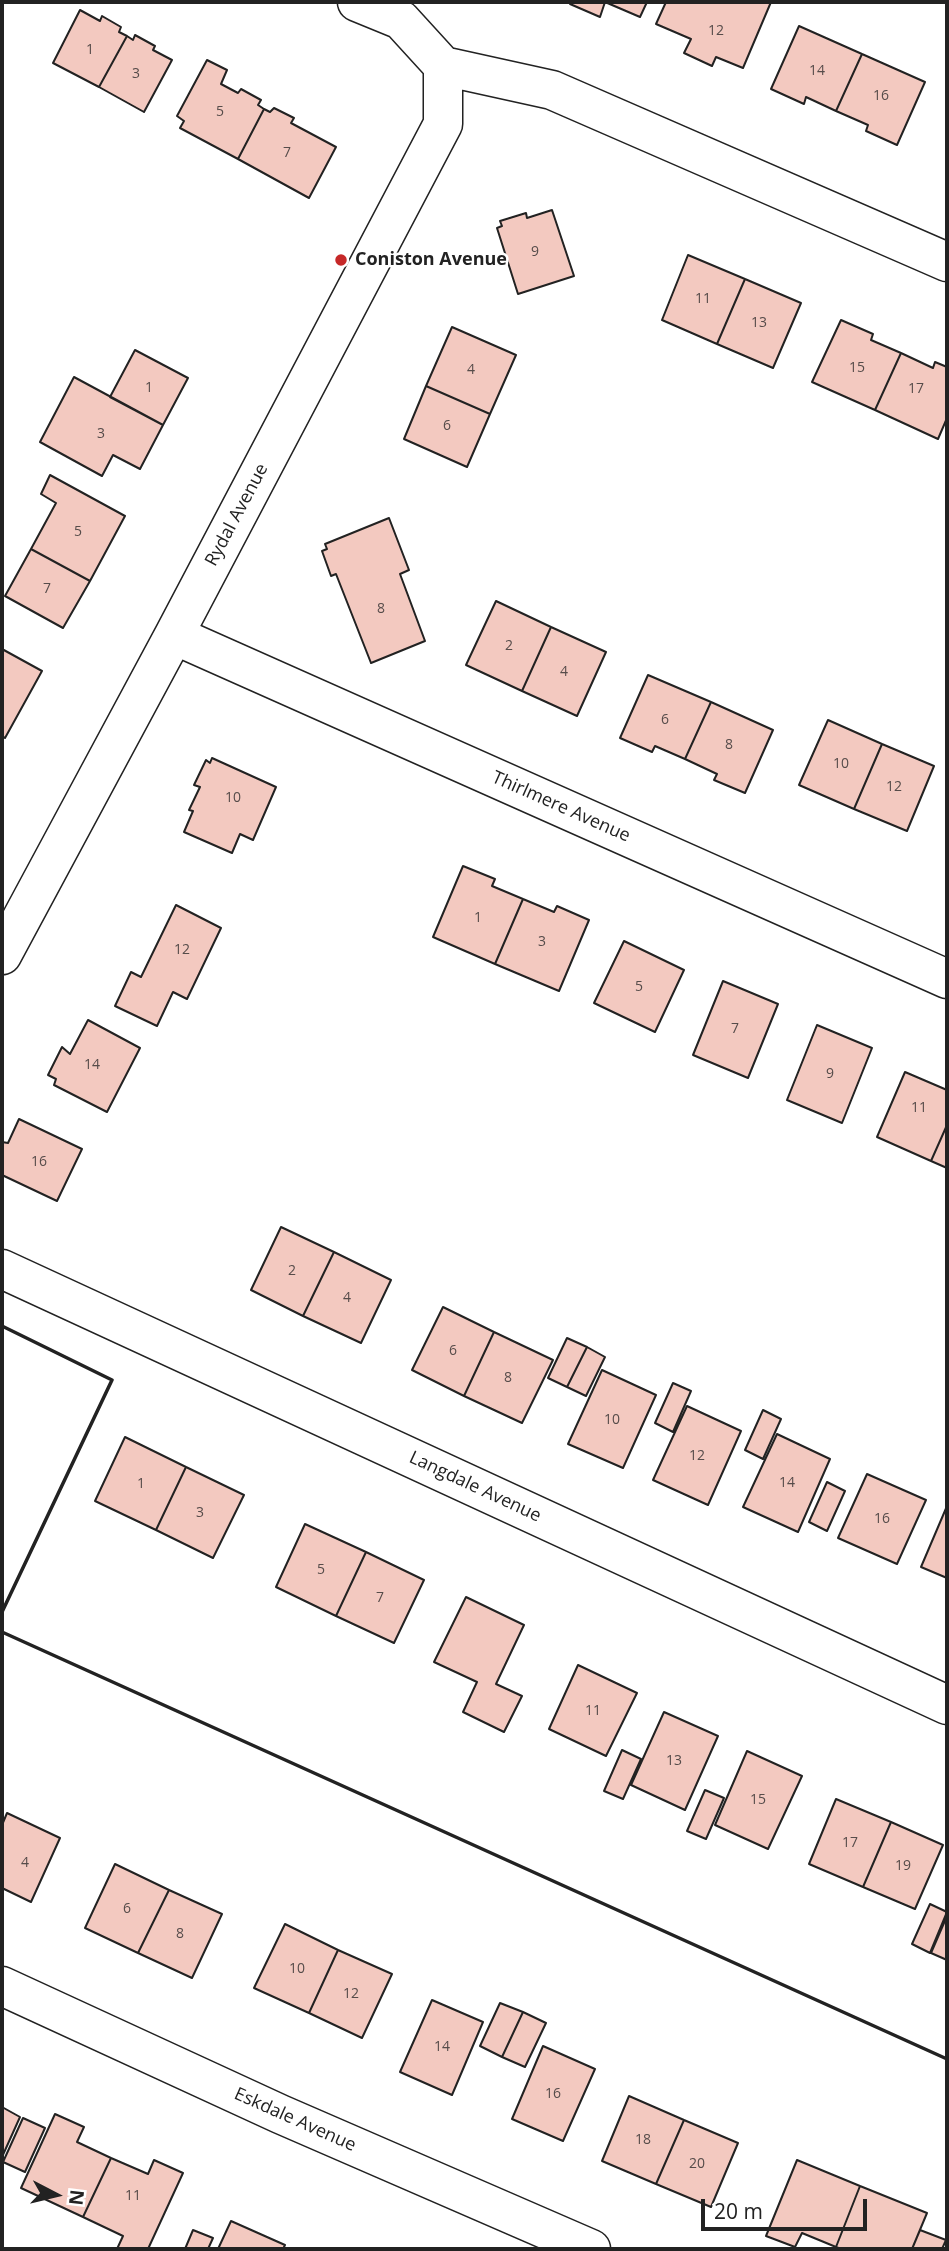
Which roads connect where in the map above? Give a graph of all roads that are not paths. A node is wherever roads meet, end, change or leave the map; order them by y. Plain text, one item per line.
1 (356, 2) edge
2 (443, 66) junction
3 (947, 262) edge
4 (174, 635) junction
5 (2, 955) edge
6 (947, 979) edge
7 (2, 1269) edge
8 (947, 1705) edge
9 (2, 1986) edge
10 (591, 2249) edge

1 - 2 street
2 - 3 street
2 - 4 street, Rydal Avenue
4 - 5 street, Rydal Avenue
4 - 6 street, Thirlmere Avenue
7 - 8 street, Langdale Avenue
9 - 10 street, Eskdale Avenue

